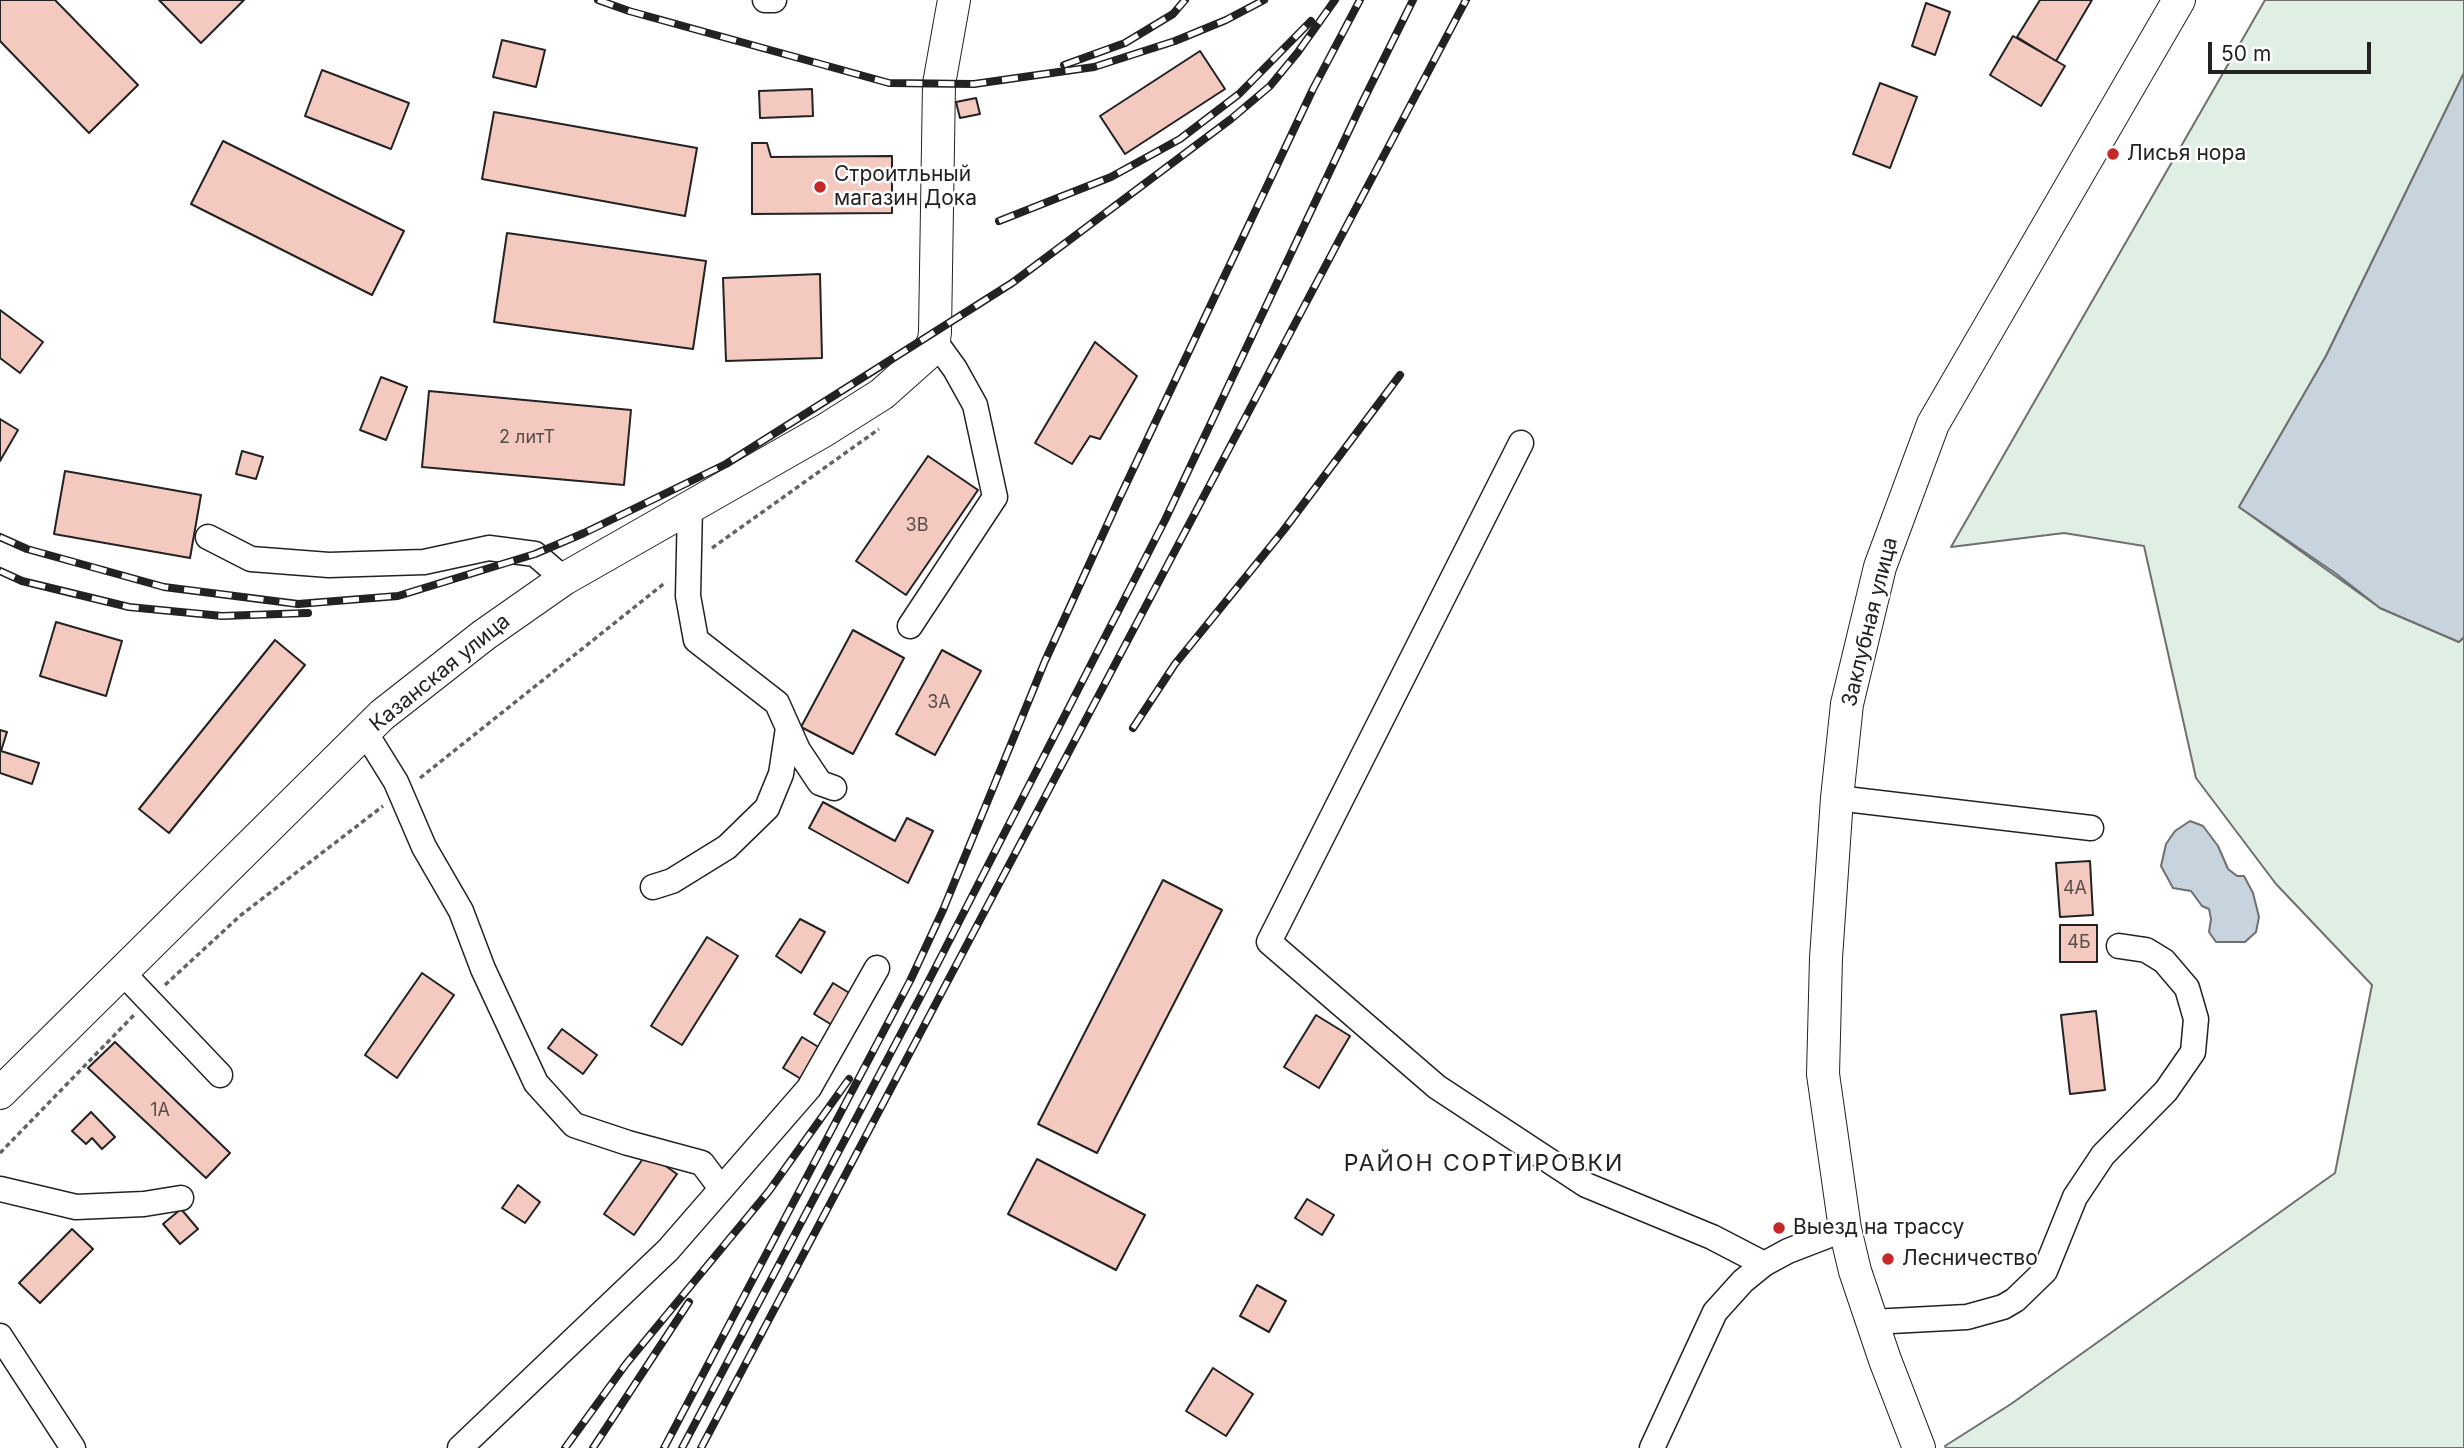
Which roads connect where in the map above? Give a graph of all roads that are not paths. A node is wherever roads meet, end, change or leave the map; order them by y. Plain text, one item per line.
1 (765, 0) edge
2 (774, 0) edge
3 (954, 0) edge
4 (2179, 0) edge
5 (935, 336) junction
6 (1521, 443) dead end
7 (690, 506) junction
8 (208, 537) dead end
9 (564, 579) junction
10 (910, 626) dead end
11 (788, 729) junction
12 (365, 732) junction
13 (834, 789) dead end
14 (1838, 798) junction
15 (2091, 828) dead end
16 (653, 887) dead end
17 (2119, 946) dead end
18 (877, 968) dead end
19 (122, 972) junction
20 (220, 1075) dead end
21 (0, 1093) edge
22 (720, 1187) junction
23 (0, 1189) edge
24 (181, 1198) dead end
25 (1845, 1229) junction
26 (1764, 1264) junction
27 (1872, 1322) junction
28 (0, 1336) edge
29 (73, 1448) edge
30 (460, 1448) edge
31 (1652, 1448) edge
32 (1919, 1448) edge

1 - 2 street
3 - 5 main road
4 - 14 main road, Заклубная улица
5 - 7 main road, Казанская улица
5 - 10 street
6 - 26 street
7 - 9 main road, Казанская улица
7 - 11 street
8 - 9 street
9 - 12 main road, Казанская улица
11 - 13 street
11 - 16 street
12 - 19 main road, Казанская улица
12 - 22 street
14 - 15 street
14 - 25 main road, Заклубная улица
17 - 27 street
18 - 22 street
19 - 20 street
19 - 21 main road, Казанская улица
22 - 30 street
23 - 24 street
25 - 26 street
25 - 27 main road, Заклубная улица
26 - 31 street
27 - 32 main road, Заклубная улица
28 - 29 street

